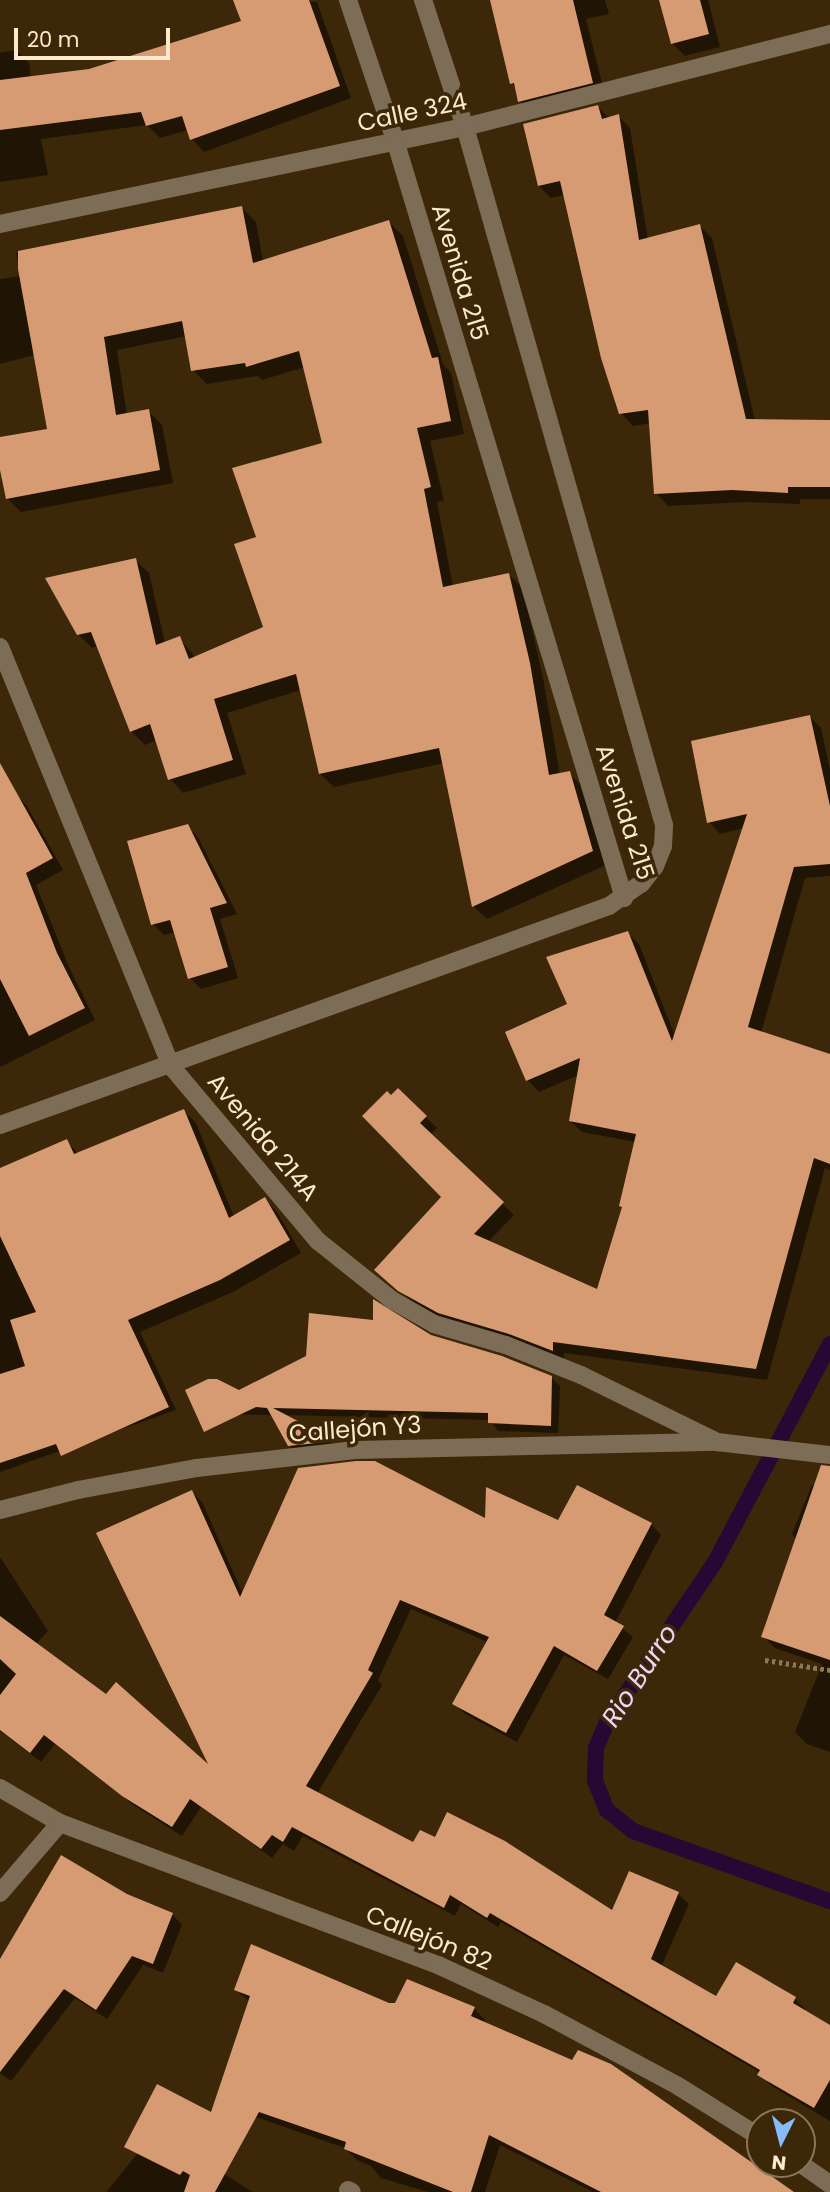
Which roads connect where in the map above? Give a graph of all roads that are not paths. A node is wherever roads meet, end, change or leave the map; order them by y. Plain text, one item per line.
1 (348, 0) edge
2 (423, 0) edge
3 (830, 34) edge
4 (465, 127) junction
5 (395, 140) junction
6 (0, 224) edge
7 (0, 647) edge
8 (624, 898) junction
9 (171, 1066) junction
10 (0, 1125) edge
11 (717, 1442) junction
12 (824, 1455) edge
13 (0, 1510) edge
14 (0, 1788) edge
15 (60, 1823) junction
16 (0, 1893) edge
17 (746, 2129) edge

1 - 5 street, Avenida 215
2 - 4 street, Avenida 215
3 - 4 street, Calle 324
4 - 5 street, Calle 324
4 - 8 street, Avenida 215
5 - 6 street, Calle 324
5 - 8 street, Avenida 215
7 - 9 street, Avenida 214A
8 - 9 street
9 - 10 street
9 - 11 street, Avenida 214A
11 - 12 street
11 - 13 street, Callejón Y3
14 - 15 street, Callejón 82
15 - 16 street
15 - 17 street, Callejón 82

